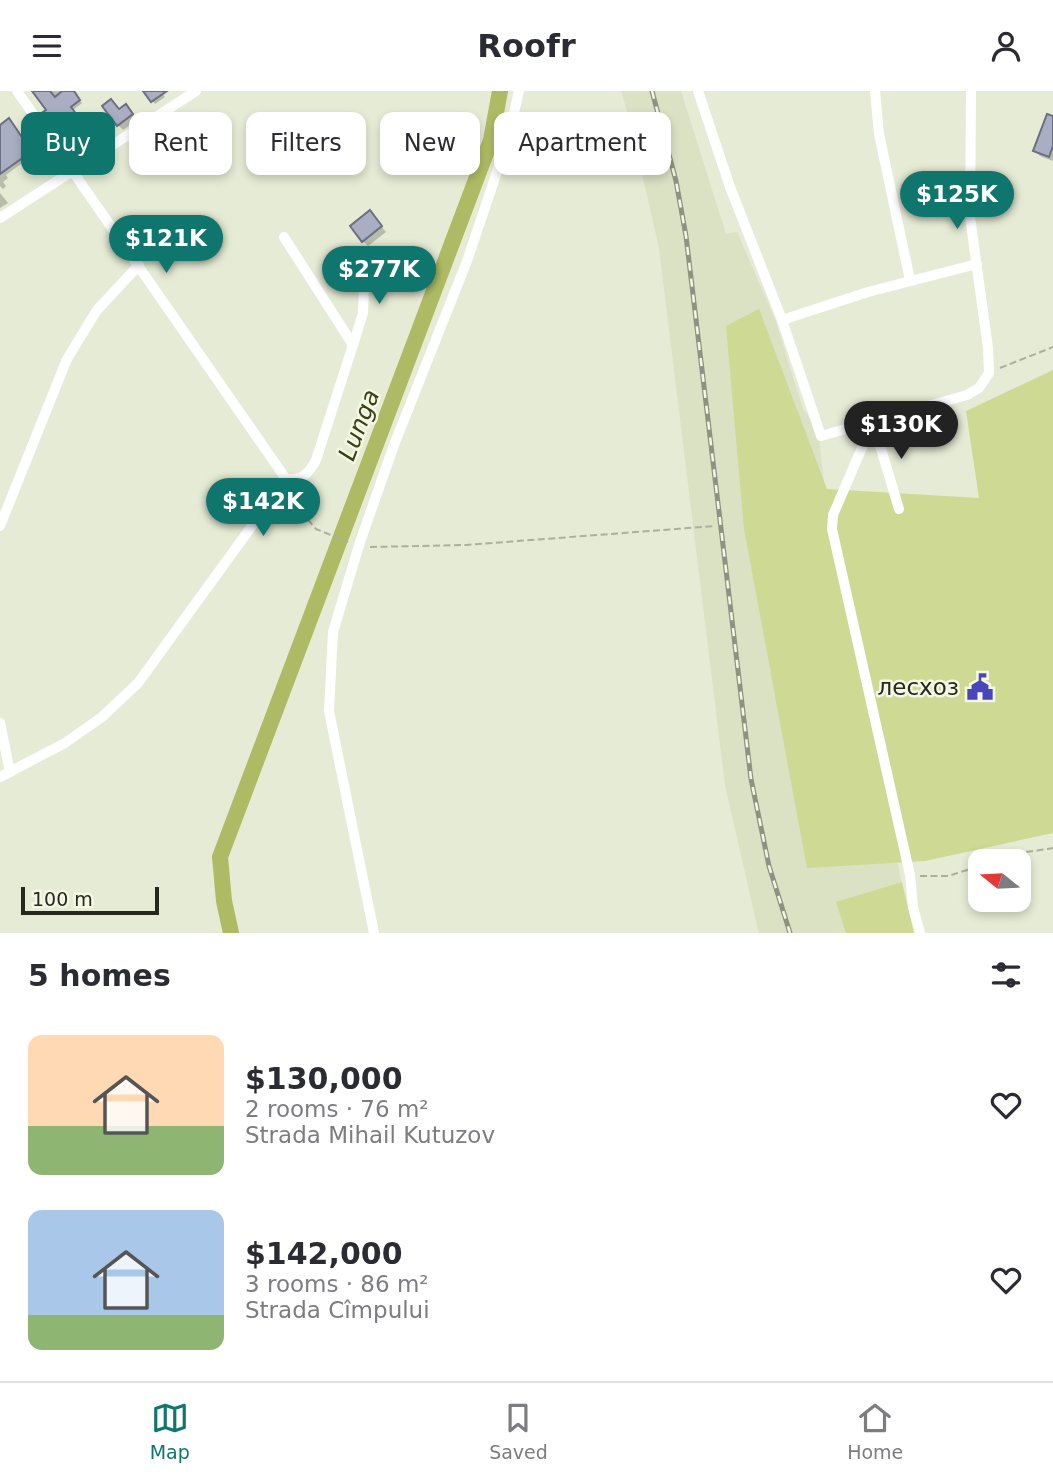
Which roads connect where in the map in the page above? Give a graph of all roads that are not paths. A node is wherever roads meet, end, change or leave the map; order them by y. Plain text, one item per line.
1 (17, 91) edge
2 (196, 91) edge
3 (519, 91) edge
4 (698, 91) edge
5 (875, 91) edge
6 (971, 91) edge
7 (32, 112) edge
8 (115, 143) edge
9 (65, 175) edge
10 (76, 175) edge
11 (0, 219) edge
12 (284, 237) dead end
13 (365, 260) dead end
14 (977, 264) junction
15 (139, 265) junction
16 (910, 280) junction
17 (782, 320) junction
18 (353, 345) junction
19 (873, 422) junction
20 (283, 483) junction
21 (898, 509) dead end
22 (0, 526) edge
23 (0, 723) edge
24 (5, 775) edge
25 (374, 933) edge
26 (920, 933) edge

1 - 7 street
2 - 8 street
3 - 25 street
4 - 17 street
5 - 16 street
6 - 14 street
9 - 11 street
10 - 15 street
12 - 18 street
13 - 18 street
14 - 16 street
14 - 19 street
15 - 20 street
15 - 22 street
16 - 17 street
17 - 19 street
18 - 20 street
19 - 21 street
19 - 26 street
20 - 24 street
23 - 24 street

